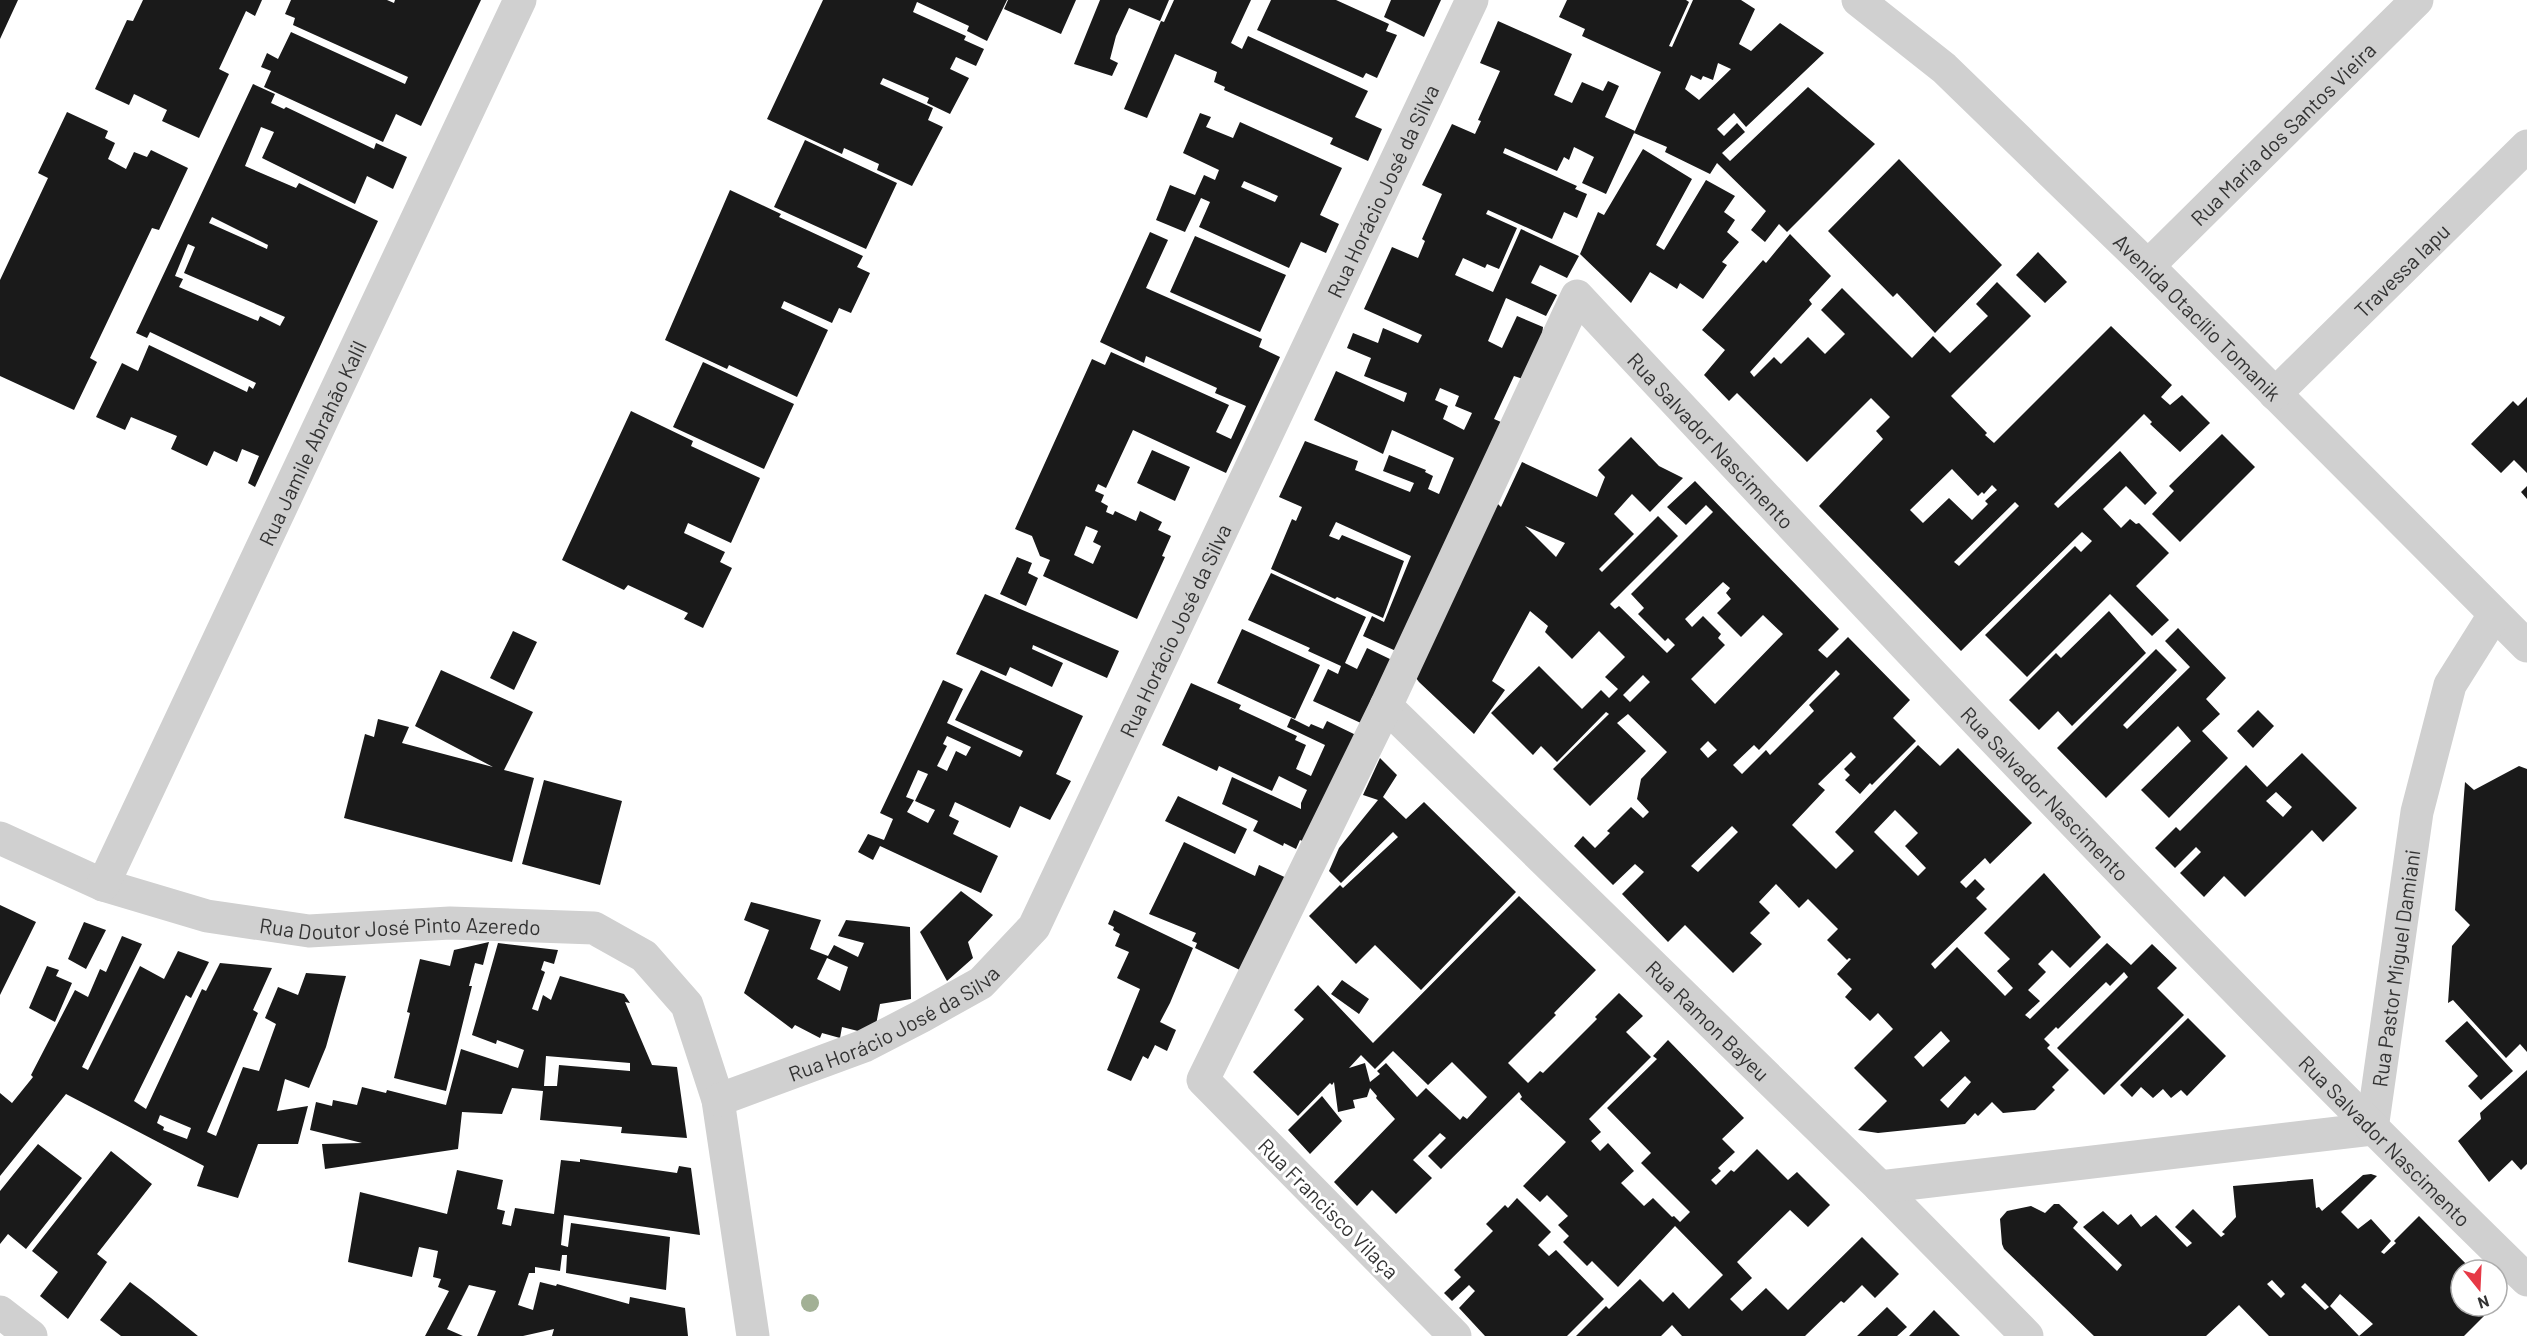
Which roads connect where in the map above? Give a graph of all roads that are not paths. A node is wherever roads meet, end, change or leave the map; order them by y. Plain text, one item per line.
1 (520, 0) edge
2 (1472, 0) edge
3 (1858, 0) edge
4 (2417, 0) edge
5 (2527, 146) edge
6 (2148, 266) junction
7 (2275, 394) junction
8 (2494, 615) junction
9 (2527, 646) edge
10 (1386, 706) junction
11 (0, 838) edge
12 (103, 885) junction
13 (718, 1100) junction
14 (2372, 1129) junction
15 (1880, 1187) junction
16 (2527, 1280) edge
17 (0, 1312) edge
18 (31, 1336) edge
19 (753, 1336) edge
20 (1455, 1336) edge
21 (2027, 1336) edge

1 - 12 street, Rua Jamile Abrahão Kalil
2 - 13 street, Rua Horácio José da Silva
3 - 6 street, Avenida Otacílio Tomanik
4 - 6 street, Rua Maria dos Santos Vieira
5 - 7 street, Travessa Iapu
6 - 7 street, Avenida Otacílio Tomanik
7 - 8 street, Avenida Otacílio Tomanik
8 - 9 street, Avenida Otacílio Tomanik
8 - 14 street, Rua Pastor Miguel Damiani
10 - 14 street, Rua Salvador Nascimento
10 - 15 street, Rua Ramon Bayeu
10 - 20 street, Rua Francisco Vilaça
11 - 12 street, Rua Doutor José Pinto Azeredo
12 - 13 street, Rua Doutor José Pinto Azeredo
13 - 19 street, Rua Doutor José Pinto Azeredo
14 - 15 street
14 - 16 street, Rua Salvador Nascimento
15 - 21 street, Rua Ramon Bayeu
17 - 18 street

